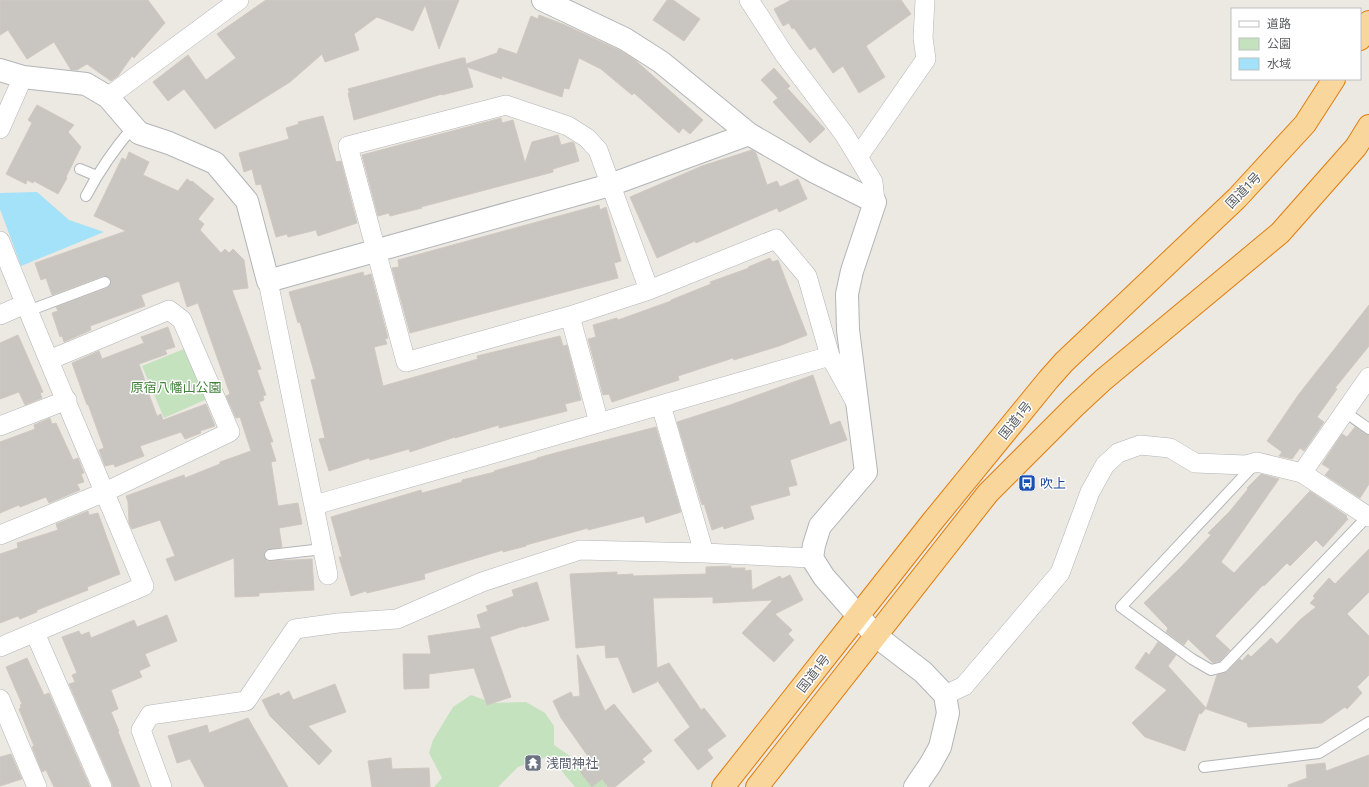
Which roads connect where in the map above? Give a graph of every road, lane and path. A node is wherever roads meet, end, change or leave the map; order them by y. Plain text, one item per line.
1 (239, 0) edge
2 (543, 0) edge
3 (749, 0) edge
4 (925, 0) edge
5 (1369, 22) edge
6 (1361, 37) edge
7 (0, 70) edge
8 (23, 77) junction
9 (1333, 80) edge
10 (108, 97) junction
11 (1369, 126) edge
12 (133, 127) junction
13 (0, 129) edge
14 (749, 134) junction
15 (858, 158) junction
16 (80, 168) dead end
17 (97, 176) junction
18 (610, 184) junction
19 (86, 196) dead end
20 (875, 202) junction
21 (0, 242) edge
22 (376, 252) junction
23 (268, 281) junction
24 (105, 282) dead end
25 (649, 290) junction
26 (26, 307) junction
27 (0, 315) edge
28 (570, 316) junction
29 (830, 356) junction
30 (49, 360) junction
31 (1369, 377) edge
32 (66, 400) junction
33 (661, 405) junction
34 (859, 408) junction
35 (1345, 412) junction
36 (599, 423) junction
37 (0, 426) edge
38 (1369, 429) edge
39 (1252, 464) junction
40 (1302, 473) junction
41 (105, 492) junction
42 (315, 505) junction
43 (1369, 516) edge
44 (0, 535) edge
45 (323, 548) junction
46 (704, 553) junction
47 (270, 554) dead end
48 (812, 558) junction
49 (328, 575) dead end
50 (858, 615) junction
51 (35, 633) junction
52 (876, 636) junction
53 (0, 647) edge
54 (945, 695) junction
55 (0, 699) edge
56 (1369, 722) edge
57 (1204, 767) dead end
58 (37, 787) edge
59 (102, 787) edge
60 (162, 787) edge
61 (723, 787) edge
62 (757, 787) edge
63 (915, 787) edge

1 - 10 street
2 - 14 street
3 - 15 street
4 - 15 street
5 - 6 highway
7 - 8 street
8 - 10 street
8 - 13 street
9 - 50 highway, 国道1号
10 - 12 street
11 - 52 highway, 国道1号
12 - 17 lane
12 - 23 street
14 - 18 street
14 - 20 street
15 - 20 street
16 - 17 lane
17 - 19 lane
18 - 22 street
18 - 22 street
18 - 25 street
20 - 34 street
21 - 26 street
22 - 23 street
22 - 28 street
23 - 42 street
24 - 26 lane
25 - 28 street
25 - 29 street
26 - 27 street
26 - 30 street
28 - 36 street
29 - 33 street
29 - 34 street
30 - 32 street
30 - 41 street
31 - 35 street
32 - 37 street
32 - 41 street
33 - 36 street
33 - 46 street
34 - 48 street
35 - 38 lane
35 - 40 street
36 - 42 street
39 - 40 street
39 - 43 lane
39 - 54 street
40 - 43 street
41 - 44 street
41 - 51 street
42 - 45 street
45 - 47 lane
45 - 49 street
46 - 48 street
46 - 60 street
48 - 50 street
50 - 52 street
50 - 61 highway, 国道1号
51 - 53 street
51 - 59 street
52 - 54 street
52 - 62 highway, 国道1号
54 - 63 street
55 - 58 street
56 - 57 lane

